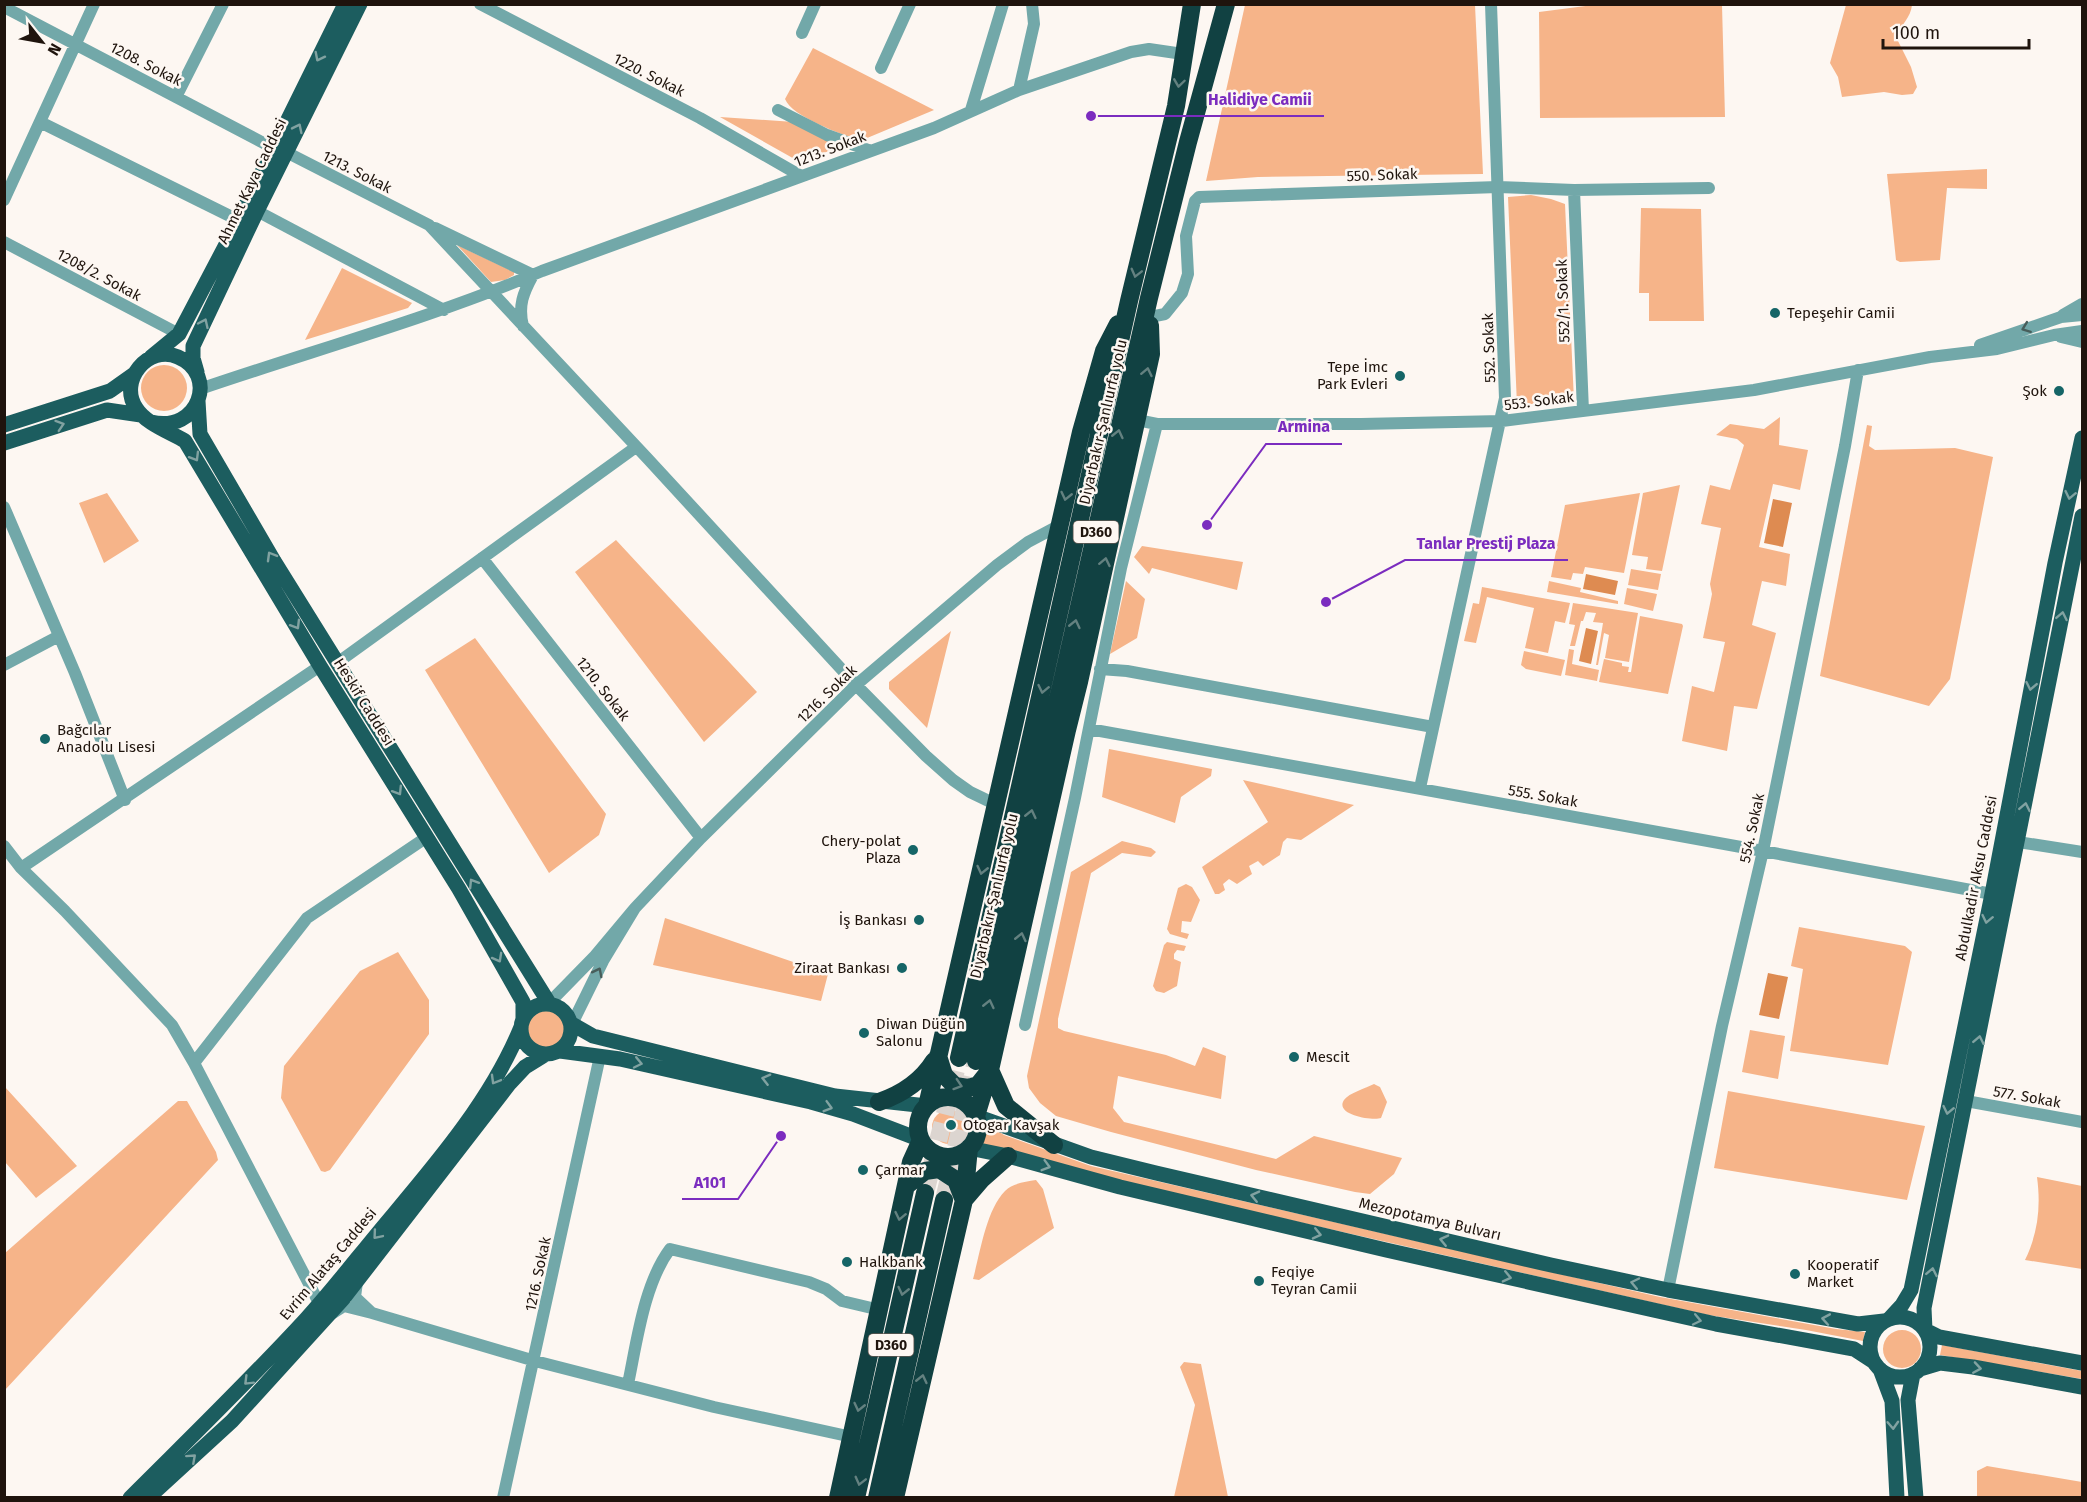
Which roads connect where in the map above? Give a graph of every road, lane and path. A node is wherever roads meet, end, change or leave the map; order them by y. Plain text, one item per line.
1 (94, 4) edge
2 (223, 4) edge
3 (345, 4) edge
4 (360, 4) edge
5 (480, 4) edge
6 (815, 4) edge
7 (910, 4) edge
8 (1004, 4) edge
9 (1032, 4) edge
10 (1192, 4) edge
11 (1226, 4) edge
12 (1491, 4) edge
13 (4, 8) edge
14 (802, 33) dead end
15 (76, 45) junction
16 (1183, 54) junction
17 (881, 68) dead end
18 (1019, 90) junction
19 (176, 97) junction
20 (778, 110) dead end
21 (971, 110) junction
22 (40, 122) junction
23 (280, 150) junction
24 (868, 150) junction
25 (801, 176) junction
26 (1498, 187) junction
27 (1709, 188) dead end
28 (1574, 190) junction
29 (4, 200) edge
30 (257, 211) junction
31 (238, 220) junction
32 (429, 225) junction
33 (4, 242) edge
34 (533, 275) junction
35 (491, 293) junction
36 (1149, 298) junction
37 (1130, 301) junction
38 (2082, 304) edge
39 (444, 310) junction
40 (2082, 315) edge
41 (1150, 317) junction
42 (2061, 317) junction
43 (524, 328) junction
44 (2082, 331) edge
45 (179, 334) junction
46 (2054, 335) junction
47 (2082, 342) edge
48 (1941, 356) junction
49 (150, 358) junction
50 (1858, 370) junction
51 (134, 374) junction
52 (199, 389) junction
53 (1583, 411) junction
54 (146, 419) junction
55 (1137, 420) junction
56 (1502, 421) junction
57 (4, 424) edge
58 (1156, 424) junction
59 (2082, 438) edge
60 (4, 443) edge
61 (636, 447) junction
62 (4, 507) edge
63 (2082, 516) edge
64 (1059, 525) junction
65 (482, 558) junction
66 (2077, 569) edge
67 (59, 636) junction
68 (337, 663) junction
69 (4, 665) edge
70 (320, 666) junction
71 (1100, 669) junction
72 (856, 685) junction
73 (1433, 727) junction
74 (1089, 729) junction
75 (1420, 788) junction
76 (125, 800) junction
77 (997, 805) junction
78 (427, 837) junction
79 (701, 838) junction
80 (2018, 842) junction
81 (4, 846) edge
82 (1763, 850) junction
83 (2082, 852) edge
84 (21, 868) junction
85 (1992, 894) junction
86 (635, 908) junction
87 (549, 1003) junction
88 (522, 1023) junction
89 (572, 1024) junction
90 (1025, 1025) dead end
91 (553, 1052) junction
92 (938, 1054) junction
93 (600, 1056) junction
94 (195, 1063) junction
95 (975, 1063) junction
96 (879, 1101) junction
97 (1966, 1101) junction
98 (927, 1106) junction
99 (976, 1116) junction
100 (2082, 1122) edge
101 (921, 1140) junction
102 (1054, 1145) junction
103 (969, 1148) junction
104 (1008, 1155) junction
105 (906, 1186) junction
106 (925, 1193) tunnel mouth
107 (944, 1200) tunnel mouth
108 (964, 1200) junction
109 (357, 1282) junction
110 (1668, 1290) junction
111 (324, 1309) junction
112 (880, 1310) junction
113 (372, 1313) junction
114 (1887, 1320) junction
115 (1925, 1330) junction
116 (535, 1361) junction
117 (2082, 1363) edge
118 (1877, 1365) junction
119 (1917, 1371) junction
120 (627, 1384) junction
121 (2082, 1387) edge
122 (852, 1437) junction
123 (130, 1497) edge
124 (148, 1497) edge
125 (503, 1497) edge
126 (838, 1497) edge
127 (856, 1497) edge
128 (877, 1497) edge
129 (895, 1497) edge
130 (1897, 1497) edge
131 (1916, 1497) edge

1 - 15 street
2 - 19 street
3 -> 23 main road, Ahmet Kaya Caddesi
23 -> 4 main road, Ahmet Kaya Caddesi
5 - 25 street, 1220. Sokak
6 - 14 street
7 - 17 street
8 - 21 street
9 - 18 street
10 - 16 highway, Diyarbakır-Şanlıurfa yolu / D360
11 - 36 highway, Diyarbakır-Şanlıurfa yolu / D360
12 - 26 street, 552. Sokak
13 - 15 street, 1208. Sokak
15 - 19 street, 1208. Sokak
15 - 22 street
16 - 18 street, 1213. Sokak
16 -> 37 highway, Diyarbakır-Şanlıurfa yolu / D360
18 - 21 street, 1213. Sokak
19 - 23 street, 1208. Sokak
20 - 24 street
21 - 24 street, 1213. Sokak
22 - 29 street
22 - 31 street
23 - 30 main road, Ahmet Kaya Caddesi
23 - 31 main road, Ahmet Kaya Caddesi
23 - 32 street, 1213. Sokak
24 - 25 street, 1213. Sokak
25 - 34 street, 1213. Sokak
26 - 28 street, 550. Sokak
26 - 41 street, 550. Sokak
26 - 56 street, 552. Sokak
27 - 28 street, 550. Sokak
28 - 53 street, 552/1. Sokak
30 - 39 street
52 -> 30 main road, Ahmet Kaya Caddesi
31 - 45 main road, Ahmet Kaya Caddesi
32 - 34 street
32 - 35 street, 1213. Sokak
33 - 45 street, 1208/2. Sokak
34 - 35 street, 1213. Sokak
34 - 43 street
35 - 39 street
35 - 43 street, 1213. Sokak
36 - 41 highway
95 -> 36 highway, Diyarbakır-Şanlıurfa yolu / D360
37 -> 64 highway
37 -> 95 highway, Diyarbakır-Şanlıurfa yolu / D360
38 - 42 street
39 - 52 street
40 - 42 street
55 -> 41 highway
42 -> 48 street
43 - 61 street, 1213. Sokak
44 - 46 street
45 - 49 main road, Ahmet Kaya Caddesi
46 - 47 street
46 - 48 street
48 - 50 street, 553. Sokak
49 - 51 main road
49 - 52 main road
50 - 53 street, 553. Sokak
50 - 82 street, 554. Sokak
51 - 54 main road
51 - 57 main road
52 - 54 main road
68 -> 52 main road, Ahmet Kaya Caddesi
53 - 56 street, 553. Sokak
60 -> 54 main road
54 -> 70 main road, Heskif Caddesi
55 - 58 street, 553. Sokak
95 -> 55 highway
56 - 58 street, 553. Sokak
56 - 73 street, 552. Sokak
58 - 71 street
59 -> 85 main road, Abdulkadir Aksu Caddesi
61 - 65 street
61 - 72 street, 1213. Sokak
62 - 67 street
63 - 66 main road
64 - 72 street, 1216. Sokak
64 - 77 highway
65 - 68 street
65 - 79 street, 1210. Sokak
80 -> 66 main road
67 - 69 street
67 - 76 street
87 -> 68 main road, Ahmet Kaya Caddesi
70 - 76 street
70 -> 78 main road, Heskif Caddesi
71 - 73 street
71 - 74 street
72 - 77 street, 1213. Sokak
72 - 79 street, 1216. Sokak
73 - 75 street, 552. Sokak
74 - 75 street, 555. Sokak
74 - 90 street
75 - 82 street, 555. Sokak
76 - 84 street
77 -> 92 highway
78 -> 88 main road, Heskif Caddesi
78 - 94 street
79 - 86 street, 1216. Sokak
80 - 83 street
97 -> 80 main road
81 - 84 street
82 - 85 street, 555. Sokak
82 - 110 street, 554. Sokak
84 - 94 street
85 -> 114 main road, Abdulkadir Aksu Caddesi
86 - 87 street
89 -> 86 street
87 - 88 main road
87 - 89 main road
88 - 91 main road
88 -> 111 main road, Evrim Alataş Caddesi
89 - 91 main road
96 -> 89 main road
91 - 93 main road
91 - 109 main road, Evrim Alataş Caddesi
92 -> 95 highway
92 - 96 highway
92 - 98 highway
93 -> 101 main road
93 - 116 street, 1216. Sokak
94 - 111 street
95 - 99 highway
95 - 102 highway
96 - 98 main road
97 - 100 street, 577. Sokak
115 -> 97 main road
98 - 99 highway
98 - 101 highway
99 - 102 main road, Mezopotamya Bulvarı
99 - 103 highway
101 - 103 highway
101 - 105 highway
110 -> 102 main road, Mezopotamya Bulvarı
103 - 104 main road
103 - 108 highway
104 - 108 highway
104 -> 118 main road
105 - 108 highway
105 -> 112 highway
106 -> 127 highway, D360
107 - 128 highway, D360
129 -> 108 highway
109 - 111 main road, Evrim Alataş Caddesi
109 - 113 street
114 -> 110 main road, Mezopotamya Bulvarı
111 - 113 street
111 -> 123 main road, Evrim Alataş Caddesi
124 -> 111 main road, Evrim Alataş Caddesi
112 - 120 street
112 -> 122 highway
113 - 116 street
114 - 115 main road
114 - 118 main road
115 - 117 main road
115 - 119 main road
116 - 120 street
116 - 125 street, 1216. Sokak
118 - 119 main road
118 -> 130 main road
119 -> 121 main road
119 - 131 main road
120 - 122 street
122 - 126 highway

